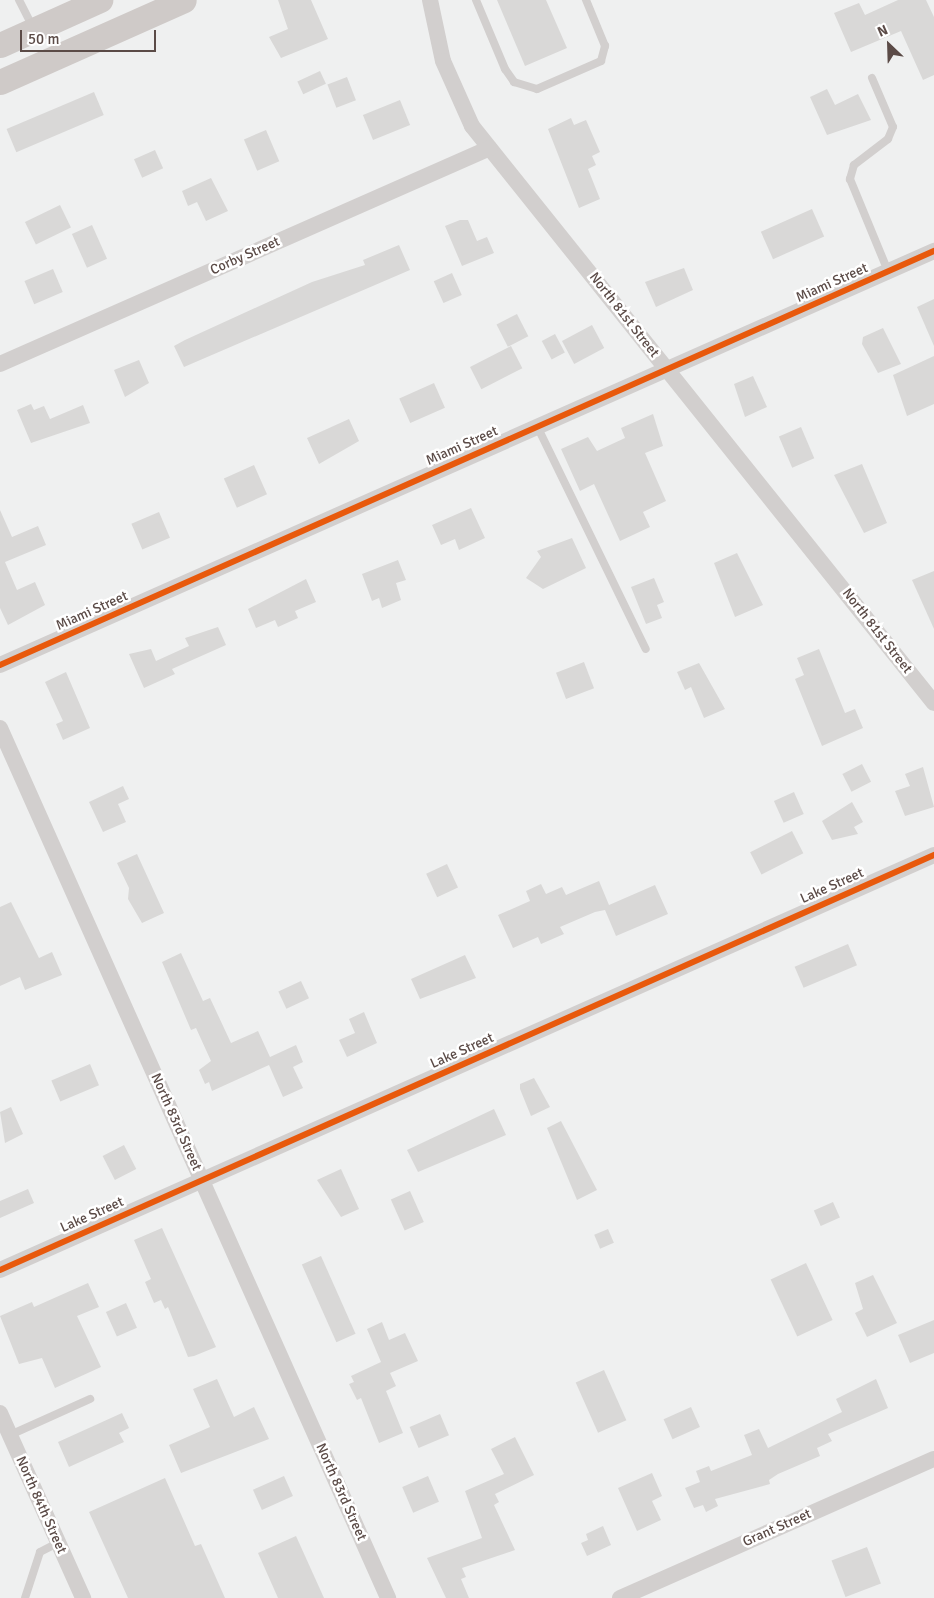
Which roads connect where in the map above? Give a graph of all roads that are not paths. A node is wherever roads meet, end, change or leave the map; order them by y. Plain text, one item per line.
1 (19, 0) edge
2 (100, 0) edge
3 (184, 0) edge
4 (430, 0) edge
5 (476, 0) edge
6 (586, 0) edge
7 (34, 29) junction
8 (0, 44) edge
9 (872, 78) dead end
10 (0, 82) edge
11 (490, 148) junction
12 (934, 251) edge
13 (888, 271) junction
14 (0, 364) edge
15 (667, 368) junction
16 (537, 426) junction
17 (646, 649) dead end
18 (0, 665) edge
19 (934, 703) edge
20 (0, 728) edge
21 (934, 854) edge
22 (202, 1181) junction
23 (0, 1270) edge
24 (90, 1399) dead end
25 (0, 1413) edge
26 (10, 1435) junction
27 (934, 1458) edge
28 (58, 1543) junction
29 (25, 1598) edge
30 (83, 1598) edge
31 (388, 1598) edge
32 (620, 1598) edge

1 - 7 lane
2 - 7 main road
3 - 10 main road
4 - 11 street, North 81st Street
5 - 6 lane
7 - 8 main road
9 - 13 lane
11 - 14 street, Corby Street
11 - 15 street, North 81st Street
12 - 13 street, Miami Street
13 - 15 street, Miami Street
15 - 16 street, Miami Street
15 - 19 street, North 81st Street
16 - 17 lane
16 - 18 street, Miami Street
20 - 22 street, North 83rd Street
21 - 22 street, Lake Street
22 - 23 street, Lake Street
22 - 31 street, North 83rd Street
24 - 26 lane
25 - 26 street, North 84th Street
26 - 28 street, North 84th Street
27 - 32 street, Grant Street
28 - 29 lane
28 - 30 street, North 84th Street

